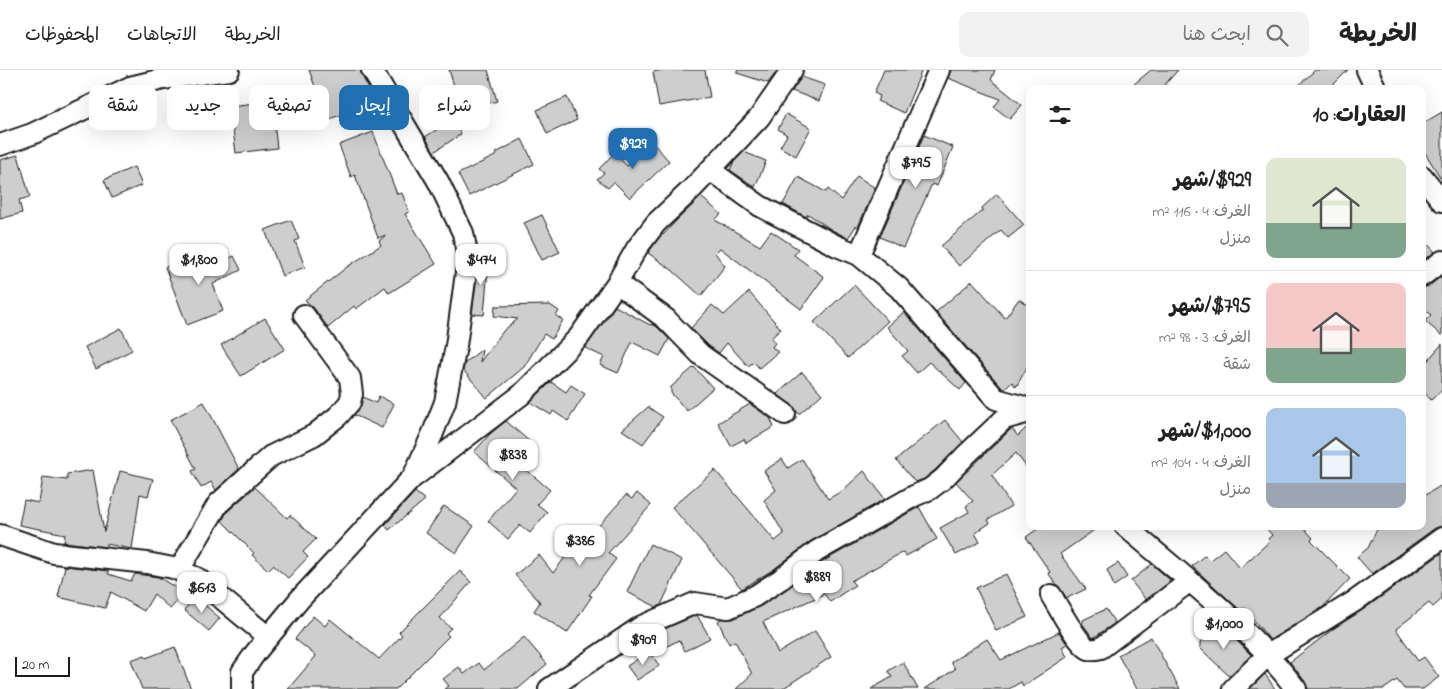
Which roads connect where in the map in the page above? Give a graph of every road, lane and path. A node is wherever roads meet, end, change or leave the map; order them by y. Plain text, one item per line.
1 (229, 70) edge
2 (372, 70) edge
3 (792, 70) edge
4 (939, 70) edge
5 (1367, 70) edge
6 (1374, 85) edge
7 (0, 145) edge
8 (710, 170) junction
9 (1426, 181) edge
10 (1442, 201) edge
11 (859, 254) junction
12 (1442, 260) edge
13 (1426, 273) edge
14 (616, 283) junction
15 (304, 315) dead end
16 (1026, 406) edge
17 (1026, 407) edge
18 (785, 414) dead end
19 (413, 477) junction
20 (1129, 530) edge
21 (0, 536) edge
22 (1442, 538) edge
23 (179, 570) junction
24 (1190, 581) junction
25 (1051, 595) dead end
26 (268, 637) junction
27 (1268, 654) junction
28 (242, 689) edge
29 (549, 689) edge
30 (1233, 689) edge
31 (1296, 689) edge

1 - 7 street
2 - 19 street
3 - 8 street
4 - 11 street
5 - 6 street
8 - 11 street
8 - 14 street
9 - 10 street
11 - 16 street
12 - 13 street
14 - 18 street
14 - 19 street
15 - 23 street
17 - 29 street
19 - 26 street
20 - 24 street
21 - 23 street
22 - 27 street
23 - 26 street
24 - 25 street
24 - 27 street
26 - 28 street
27 - 30 street
27 - 31 street

